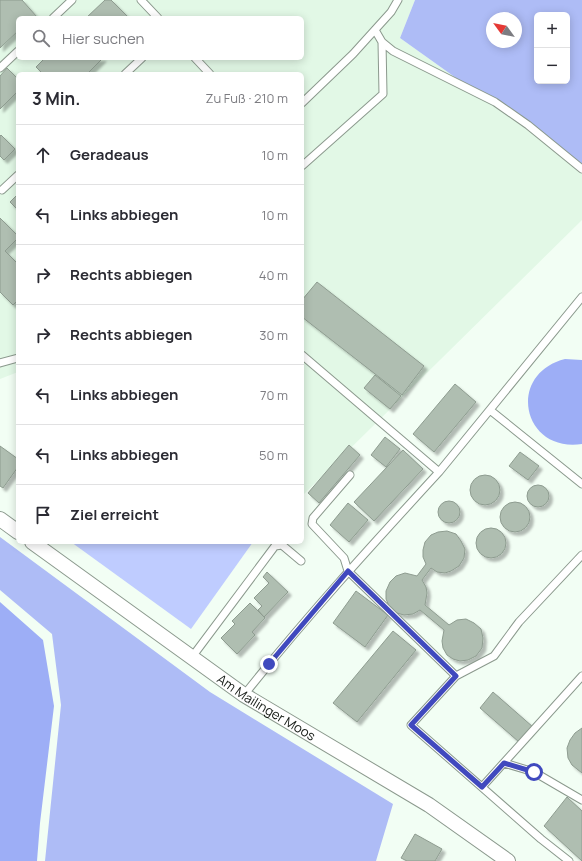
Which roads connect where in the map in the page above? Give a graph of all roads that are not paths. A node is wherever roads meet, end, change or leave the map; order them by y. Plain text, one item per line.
1 (72, 0) edge
2 (141, 0) edge
3 (398, 0) edge
4 (55, 16) edge
5 (156, 16) edge
6 (375, 30) junction
7 (382, 42) junction
8 (16, 53) edge
9 (140, 60) edge
10 (197, 60) edge
11 (0, 68) edge
12 (127, 72) edge
13 (206, 72) edge
14 (304, 101) edge
15 (304, 164) edge
16 (582, 169) edge
17 (16, 177) edge
18 (2, 190) dead end
19 (582, 297) edge
20 (304, 357) edge
21 (16, 359) edge
22 (0, 363) edge
23 (490, 410) junction
24 (440, 472) junction
25 (350, 475) dead end
26 (582, 484) edge
27 (0, 519) edge
28 (16, 531) edge
29 (35, 544) edge
30 (582, 555) edge
31 (301, 560) dead end
32 (348, 571) junction
33 (192, 657) junction
34 (456, 676) junction
35 (582, 676) edge
36 (244, 695) junction
37 (504, 763) junction
38 (482, 787) junction
39 (582, 800) edge
40 (508, 861) edge
41 (569, 861) edge

1 - 4 lane
2 - 5 lane
3 - 6 lane
6 - 7 lane
6 - 14 lane
7 - 15 lane
7 - 16 lane
8 - 11 lane
9 - 12 lane
10 - 13 lane
17 - 18 lane
19 - 23 lane
20 - 24 lane
21 - 22 lane
23 - 24 lane
23 - 26 lane
24 - 32 lane
25 - 32 lane
27 - 28 street
29 - 33 street, Am Mailinger Moos
30 - 34 lane
31 - 33 lane
32 - 34 lane
32 - 36 lane
33 - 36 street, Am Mailinger Moos
34 - 38 lane
35 - 37 lane
36 - 40 street, Am Mailinger Moos
37 - 38 lane
37 - 39 lane
38 - 41 lane

